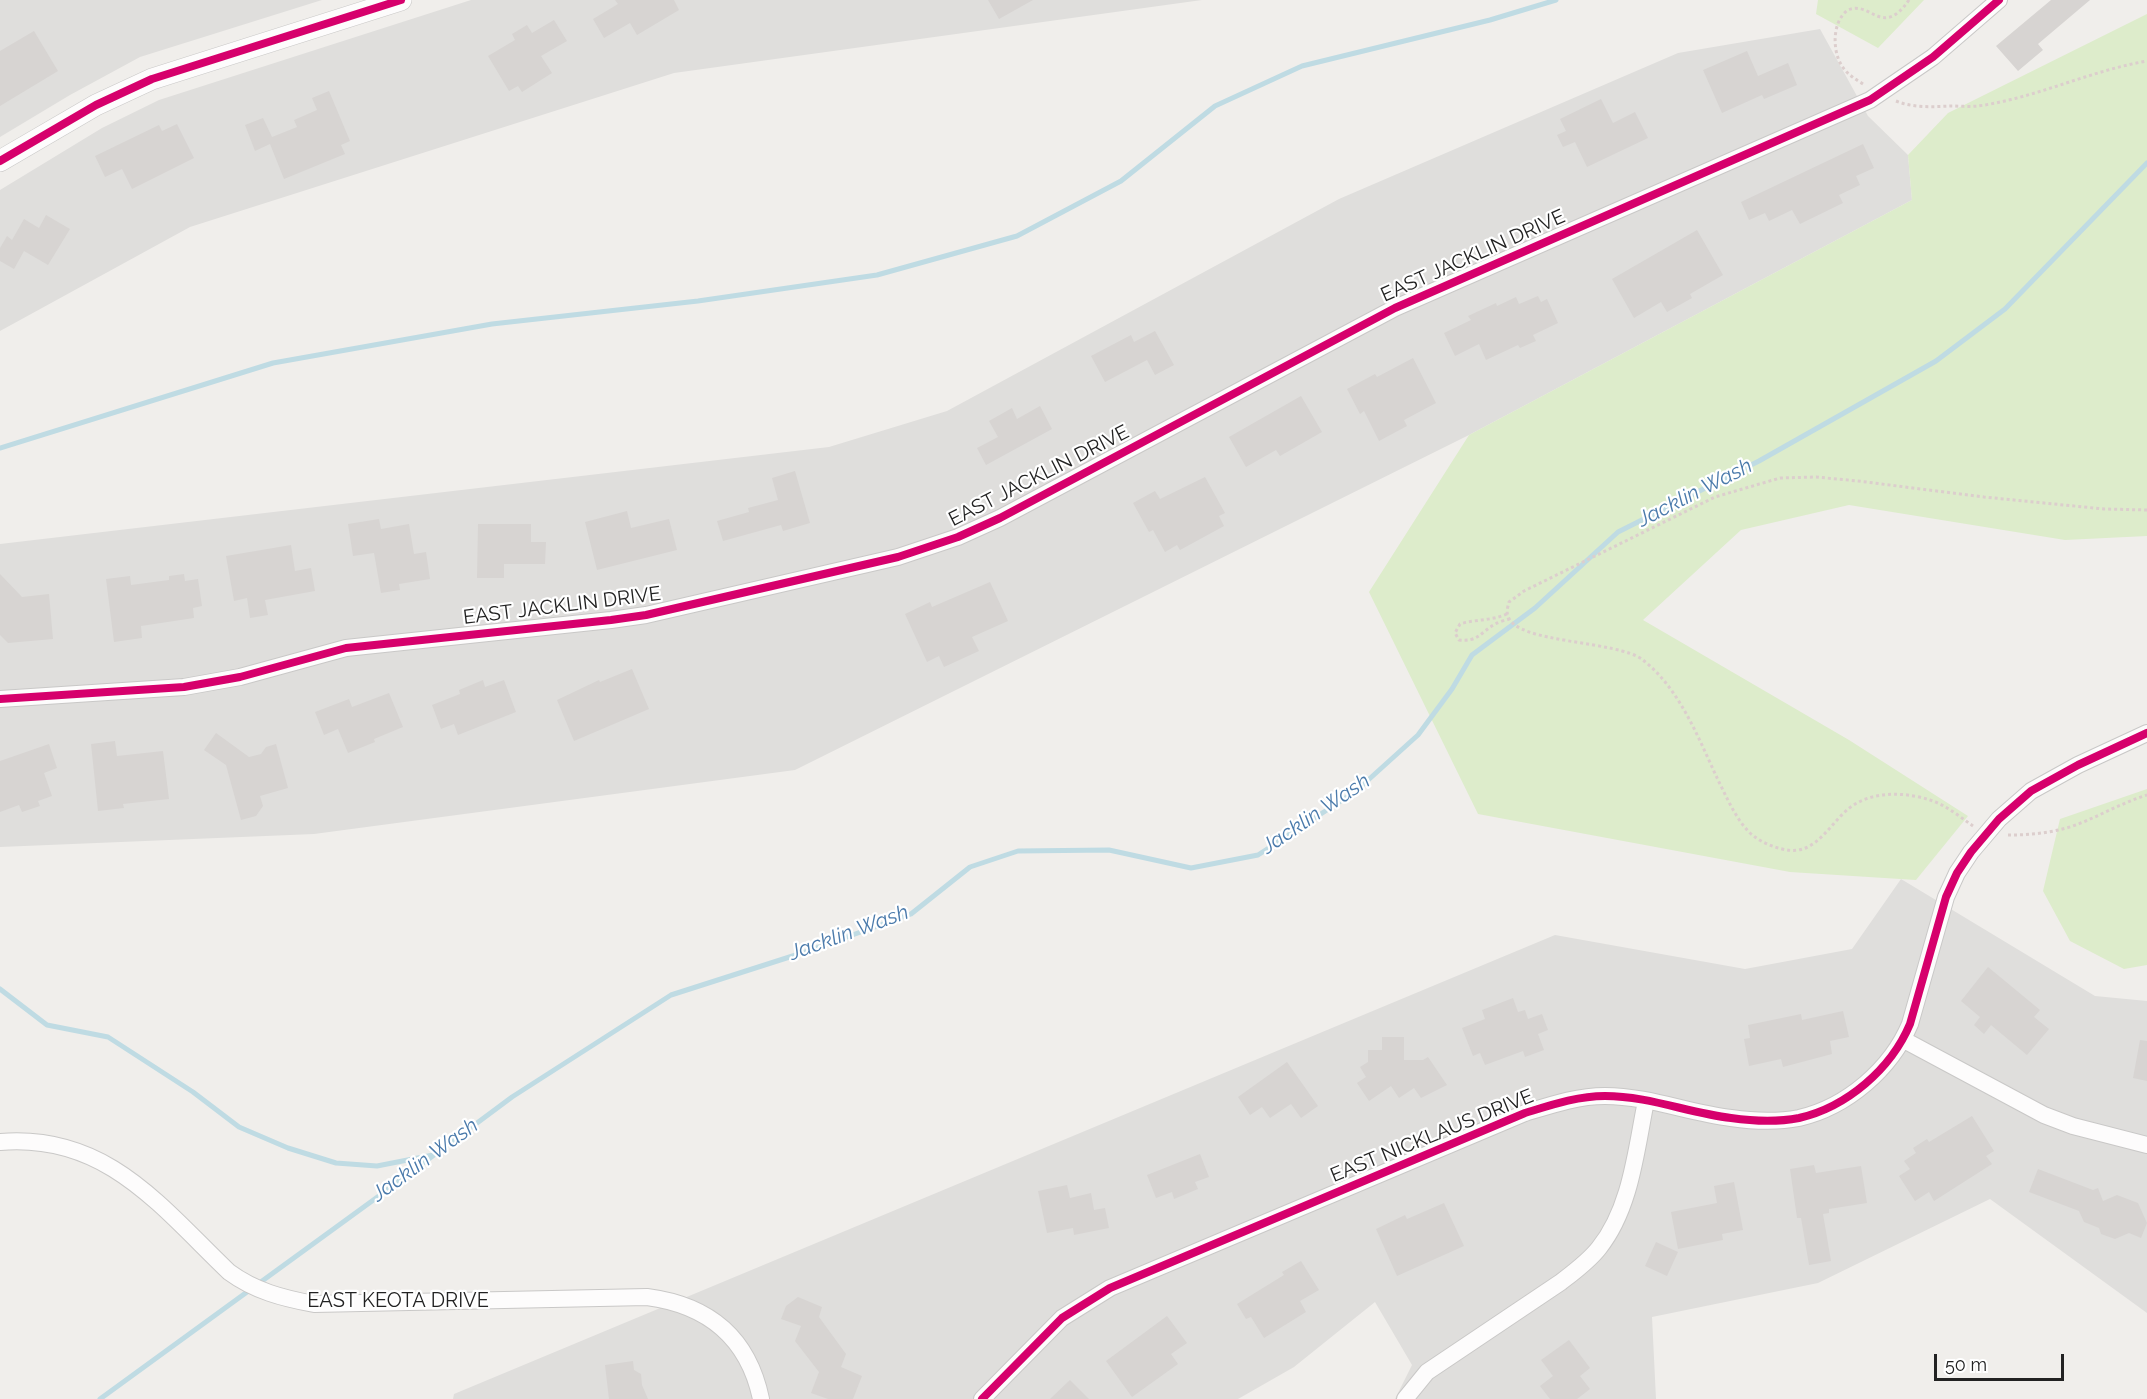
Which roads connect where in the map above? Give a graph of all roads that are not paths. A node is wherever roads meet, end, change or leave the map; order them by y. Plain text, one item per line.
1 (401, 0) edge
2 (1999, 0) edge
3 (0, 161) edge
4 (0, 699) edge
5 (2147, 733) edge
6 (1904, 1040) junction
7 (1646, 1101) junction
8 (0, 1142) edge
9 (2147, 1145) edge
10 (761, 1399) edge
11 (982, 1399) edge
12 (1405, 1399) edge

1 - 3 street
2 - 4 street, EAST JACKLIN DRIVE
5 - 6 street, EAST NICKLAUS DRIVE
6 - 7 street, EAST NICKLAUS DRIVE
6 - 9 street
7 - 11 street, EAST NICKLAUS DRIVE
7 - 12 street
8 - 10 street, EAST KEOTA DRIVE

